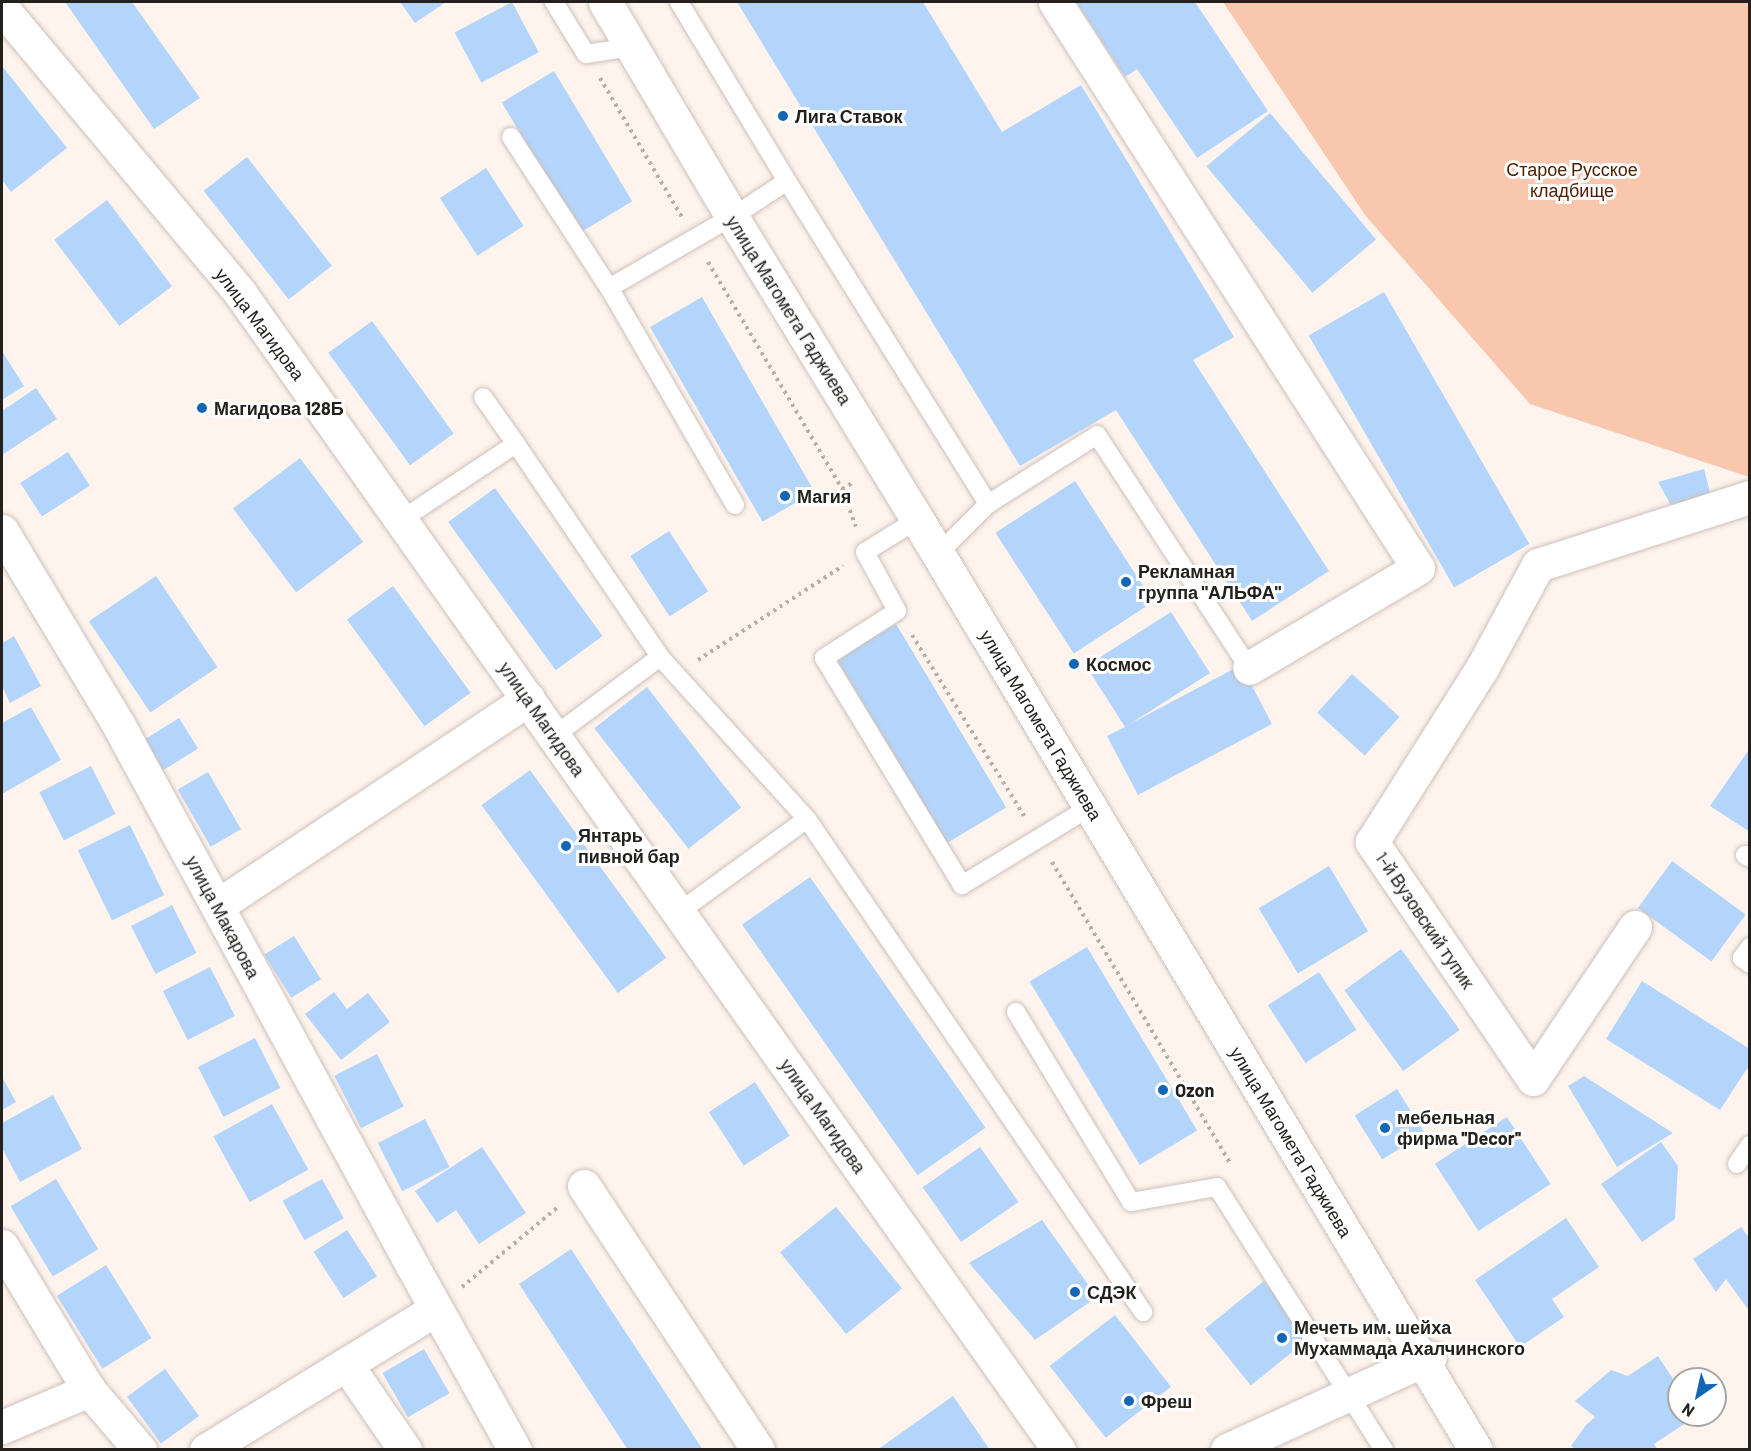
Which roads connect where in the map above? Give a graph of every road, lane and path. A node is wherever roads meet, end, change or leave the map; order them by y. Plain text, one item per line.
1 (554, 2) edge
2 (605, 2) edge
3 (616, 2) edge
4 (679, 2) edge
5 (1055, 2) edge
6 (2, 8) edge
7 (632, 47) junction
8 (586, 54) junction
9 (511, 136) dead end
10 (787, 181) junction
11 (736, 215) junction
12 (694, 238) junction
13 (609, 288) junction
14 (483, 397) dead end
15 (516, 444) junction
16 (1749, 497) edge
17 (988, 504) junction
18 (735, 505) dead end
19 (920, 517) junction
20 (401, 520) junction
21 (2, 531) edge
22 (944, 549) junction
23 (865, 552) junction
24 (897, 611) junction
25 (660, 657) junction
26 (1249, 668) joint
27 (676, 675) junction
28 (528, 699) junction
29 (554, 736) junction
30 (1094, 805) junction
31 (807, 819) junction
32 (1038, 839) junction
33 (217, 906) junction
34 (679, 912) junction
35 (1635, 927) dead end
36 (1749, 946) edge
37 (1749, 963) edge
38 (1016, 1012) dead end
39 (1749, 1145) edge
40 (1231, 1164) dead end
41 (1737, 1164) dead end
42 (584, 1186) joint
43 (2, 1246) edge
44 (436, 1309) junction
45 (1143, 1312) dead end
46 (1426, 1359) junction
47 (346, 1364) junction
48 (89, 1390) junction
49 (1350, 1393) junction
50 (2, 1427) edge
51 (141, 1449) edge
52 (206, 1449) edge
53 (405, 1449) edge
54 (515, 1449) edge
55 (758, 1449) edge
56 (1059, 1449) edge
57 (1227, 1449) edge
58 (1384, 1449) edge
59 (1476, 1449) edge
60 (1487, 1449) edge

1 - 8 lane
2 - 7 street, улица Магомета Гаджиева
3 - 11 street, улица Магомета Гаджиева
4 - 10 lane
5 - 26 street
6 - 20 street, улица Магидова
7 - 8 lane
7 - 11 street, улица Магомета Гаджиева
8 - 12 path
9 - 13 lane
10 - 11 lane
10 - 17 lane
11 - 12 lane
11 - 19 street, улица Магомета Гаджиева
12 - 13 lane
12 - 23 path
13 - 18 lane
14 - 15 lane
15 - 20 lane
15 - 25 lane
16 - 35 street, 1-й Вузовский тупик
17 - 22 lane
17 - 26 lane
19 - 22 street, улица Магомета Гаджиева
19 - 23 lane
19 - 30 street, улица Магомета Гаджиева
20 - 28 street, улица Магидова
21 - 33 street, улица Макарова
22 - 30 street, улица Магомета Гаджиева
23 - 24 lane
23 - 27 path
24 - 32 path
24 - 32 lane
25 - 27 lane
25 - 29 lane
27 - 31 lane
28 - 29 street, улица Магидова
28 - 33 street
29 - 34 street, улица Магидова
30 - 32 lane
30 - 46 street, улица Магомета Гаджиева
31 - 34 lane
31 - 45 lane
32 - 40 path
33 - 44 street, улица Макарова
34 - 56 street, улица Магидова
36 - 37 lane
38 - 49 lane
39 - 41 lane
42 - 44 path
42 - 55 street
43 - 48 street
44 - 47 street
44 - 54 street, улица Макарова
46 - 49 street
46 - 59 street, улица Магомета Гаджиева
46 - 60 street, улица Магомета Гаджиева
47 - 52 street
47 - 53 street
48 - 50 street
48 - 51 street
49 - 57 street
49 - 58 lane

